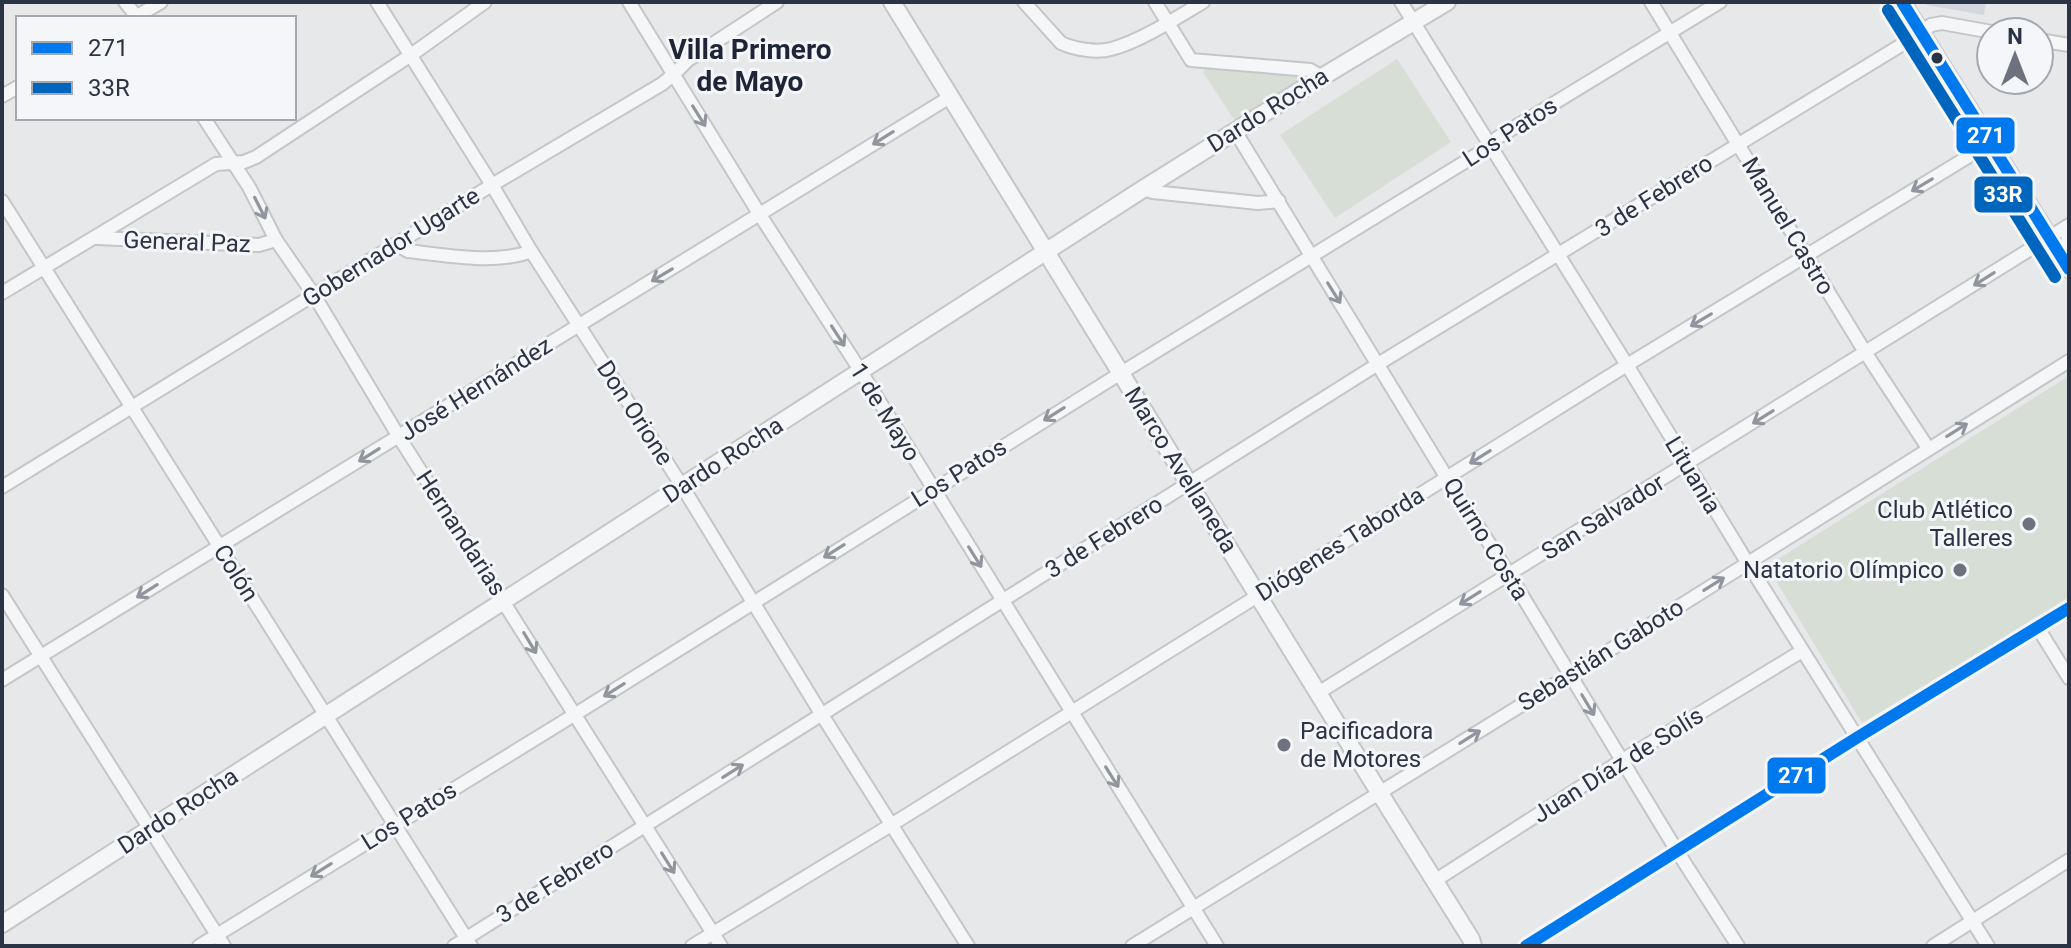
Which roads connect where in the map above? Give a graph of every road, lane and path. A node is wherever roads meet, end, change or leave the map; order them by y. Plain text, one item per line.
1 (161, 2) edge
2 (377, 2) edge
3 (485, 2) edge
4 (629, 2) edge
5 (777, 2) edge
6 (892, 2) edge
7 (1024, 2) edge
8 (1155, 2) edge
9 (1203, 2) edge
10 (1401, 2) edge
11 (1447, 2) edge
12 (1651, 2) edge
13 (1720, 2) edge
14 (1902, 2) edge
15 (139, 16) edge
16 (1168, 23) junction
17 (1414, 23) junction
18 (1975, 29) edge
19 (1670, 33) junction
20 (1921, 33) junction
21 (411, 55) junction
22 (673, 75) junction
23 (1322, 77) junction
24 (950, 97) junction
25 (205, 120) edge
26 (1235, 131) junction
27 (1490, 144) junction
28 (1739, 144) junction
29 (1989, 144) junction
30 (232, 163) junction
31 (492, 185) junction
32 (1143, 189) junction
33 (2, 201) edge
34 (1279, 201) junction
35 (760, 215) junction
36 (2069, 228) edge
37 (96, 238) junction
38 (2050, 239) junction
39 (276, 240) junction
40 (397, 245) junction
41 (531, 251) junction
42 (1045, 252) junction
43 (1558, 255) junction
44 (1311, 256) junction
45 (1806, 256) junction
46 (2066, 265) edge
47 (45, 267) junction
48 (2, 293) edge
49 (314, 295) junction
50 (578, 325) junction
51 (1865, 352) junction
52 (2069, 361) edge
53 (1378, 364) junction
54 (1627, 365) junction
55 (860, 370) junction
56 (1121, 373) junction
57 (132, 406) junction
58 (399, 437) junction
59 (1928, 448) junction
60 (1687, 465) junction
61 (1447, 478) junction
62 (1189, 484) junction
63 (682, 486) junction
64 (2, 487) edge
65 (932, 489) junction
66 (219, 547) junction
67 (1747, 562) junction
68 (1509, 574) junction
69 (1258, 594) junction
70 (2, 595) edge
71 (505, 601) junction
72 (1002, 601) junction
73 (753, 603) junction
74 (2069, 608) edge
75 (2038, 628) junction
76 (1802, 651) junction
77 (42, 656) junction
78 (1570, 675) junction
79 (2069, 678) edge
80 (2, 680) edge
81 (1318, 693) junction
82 (1071, 711) junction
83 (326, 714) junction
84 (574, 715) junction
85 (822, 715) junction
86 (1858, 737) junction
87 (1621, 761) junction
88 (1379, 792) junction
89 (395, 824) junction
90 (891, 825) junction
91 (645, 826) junction
92 (151, 829) junction
93 (1677, 851) junction
94 (2069, 860) edge
95 (1436, 880) junction
96 (1193, 908) junction
97 (1973, 922) junction
98 (2, 924) edge
99 (713, 933) junction
100 (220, 940) edge
101 (469, 942) edge
102 (1475, 944) edge
103 (199, 946) edge
104 (454, 946) edge
105 (692, 946) edge
106 (721, 946) edge
107 (968, 946) edge
108 (1132, 946) edge
109 (1217, 946) edge
110 (1526, 946) edge
111 (1738, 946) edge
112 (1933, 946) edge
113 (1988, 946) edge

1 - 15 street
2 - 21 street, Don Orione
3 - 21 street
4 - 22 street, 1 de Mayo
5 - 22 street, Gobernador Ugarte
6 - 24 street, Marco Avellaneda
7 - 16 street
8 - 16 street
9 - 16 street
10 - 17 street, Lituania
11 - 17 street, Dardo Rocha
12 - 19 street, Manuel Castro
13 - 19 street, Los Patos
14 - 20 street
16 - 23 street
17 - 23 street, Dardo Rocha
17 - 27 street, Lituania
18 - 20 street
19 - 27 street, Los Patos
19 - 28 street, Manuel Castro
20 - 28 street, 3 de Febrero
20 - 29 street
21 - 30 street
21 - 31 street, Don Orione
22 - 31 street, Gobernador Ugarte
22 -> 35 street, 1 de Mayo
23 - 26 street, Dardo Rocha
24 -> 35 street, José Hernández
24 - 42 street, Marco Avellaneda
25 - 30 street, Hernandarias
26 - 32 street, Dardo Rocha
26 - 34 street, Quirno Costa
27 - 43 street, Lituania
27 - 44 street, Los Patos
28 - 43 street, 3 de Febrero
28 - 45 street, Manuel Castro
29 - 38 street
29 -> 45 street, Diógenes Taborda
30 - 37 street
30 -> 39 street, Hernandarias
31 - 40 street, Gobernador Ugarte
31 - 41 street, Don Orione
32 - 34 street
32 - 42 street, Dardo Rocha
33 - 47 street, Colón
34 - 44 street, Quirno Costa
35 -> 50 street, José Hernández
35 -> 55 street, 1 de Mayo
36 - 38 street, San Salvador
36 - 46 street
37 - 39 street, General Paz
37 - 47 street
38 - 46 street
38 -> 51 street, San Salvador
39 - 49 street, Hernandarias
40 - 41 street
40 - 49 street, Gobernador Ugarte
41 - 50 street, Don Orione
42 - 55 street, Dardo Rocha
42 - 56 street, Marco Avellaneda
43 - 53 street, 3 de Febrero
43 - 54 street, Lituania
44 -> 53 street, Quirno Costa
44 - 56 street, Los Patos
45 - 51 street, Manuel Castro
45 -> 54 street, Diógenes Taborda
47 - 48 street
47 - 57 street, Colón
49 - 57 street, Gobernador Ugarte
49 - 58 street, Hernandarias
50 - 58 street, José Hernández
50 - 63 street, Don Orione
51 - 59 street, Manuel Castro
51 -> 60 street, San Salvador
59 -> 52 street, Sebastián Gaboto
53 - 61 street, Quirno Costa
53 - 62 street, 3 de Febrero
54 - 60 street, Lituania
54 -> 61 street, Diógenes Taborda
55 - 63 street, Dardo Rocha
55 - 65 street, 1 de Mayo
56 - 62 street, Marco Avellaneda
56 -> 65 street, Los Patos
57 - 64 street, Gobernador Ugarte
57 - 66 street, Colón
58 -> 66 street, José Hernández
58 - 71 street, Hernandarias
59 - 67 street, Sebastián Gaboto
60 - 67 street, Lituania
60 - 68 street, San Salvador
61 - 68 street, Quirno Costa
61 - 69 street, Diógenes Taborda
62 - 69 street, Marco Avellaneda
62 - 72 street, 3 de Febrero
63 - 71 street, Dardo Rocha
63 - 73 street, Don Orione
65 -> 72 street, 1 de Mayo
65 -> 73 street, Los Patos
66 -> 77 street, José Hernández
66 - 83 street, Colón
67 - 76 street, Lituania
78 -> 67 street, Sebastián Gaboto
68 - 78 street, Quirno Costa
68 -> 81 street, San Salvador
69 - 81 street, Marco Avellaneda
69 - 82 street, Diógenes Taborda
70 - 77 street
71 - 83 street, Dardo Rocha
71 -> 84 street, Hernandarias
72 - 82 street, 1 de Mayo
72 - 85 street, 3 de Febrero
73 -> 84 street, Los Patos
73 - 85 street, Don Orione
74 - 75 street
75 - 79 street
75 - 86 street
76 - 86 street, Lituania
76 - 87 street, Juan Díaz de Solís
77 - 80 street, José Hernández
77 - 92 street
78 -> 87 street, Quirno Costa
88 -> 78 street, Sebastián Gaboto
81 - 88 street, Marco Avellaneda
82 - 90 street, Diógenes Taborda
82 -> 96 street, 1 de Mayo
83 - 89 street, Colón
83 - 92 street, Dardo Rocha
84 - 89 street, Los Patos
84 - 91 street, Hernandarias
85 - 90 street, Don Orione
91 -> 85 street, 3 de Febrero
86 - 93 street
86 - 97 street, Lituania
87 - 93 street, Quirno Costa
87 - 95 street, Juan Díaz de Solís
88 - 95 street, Marco Avellaneda
88 - 96 street, Sebastián Gaboto
89 -> 100 street, Los Patos
89 - 101 street, Colón
90 - 99 street, Diógenes Taborda
90 - 107 street, Don Orione
91 -> 99 street, Hernandarias
91 - 101 street, 3 de Febrero
92 - 98 street, Dardo Rocha
92 - 100 street
93 - 110 street
93 - 111 street, Quirno Costa
94 - 97 street
95 - 102 street, Marco Avellaneda
96 - 108 street, Sebastián Gaboto
96 - 109 street, 1 de Mayo
97 - 112 street
97 - 113 street, Lituania
99 - 105 street, Diógenes Taborda
99 - 106 street, Hernandarias
100 - 103 street, Los Patos
101 - 104 street, 3 de Febrero

